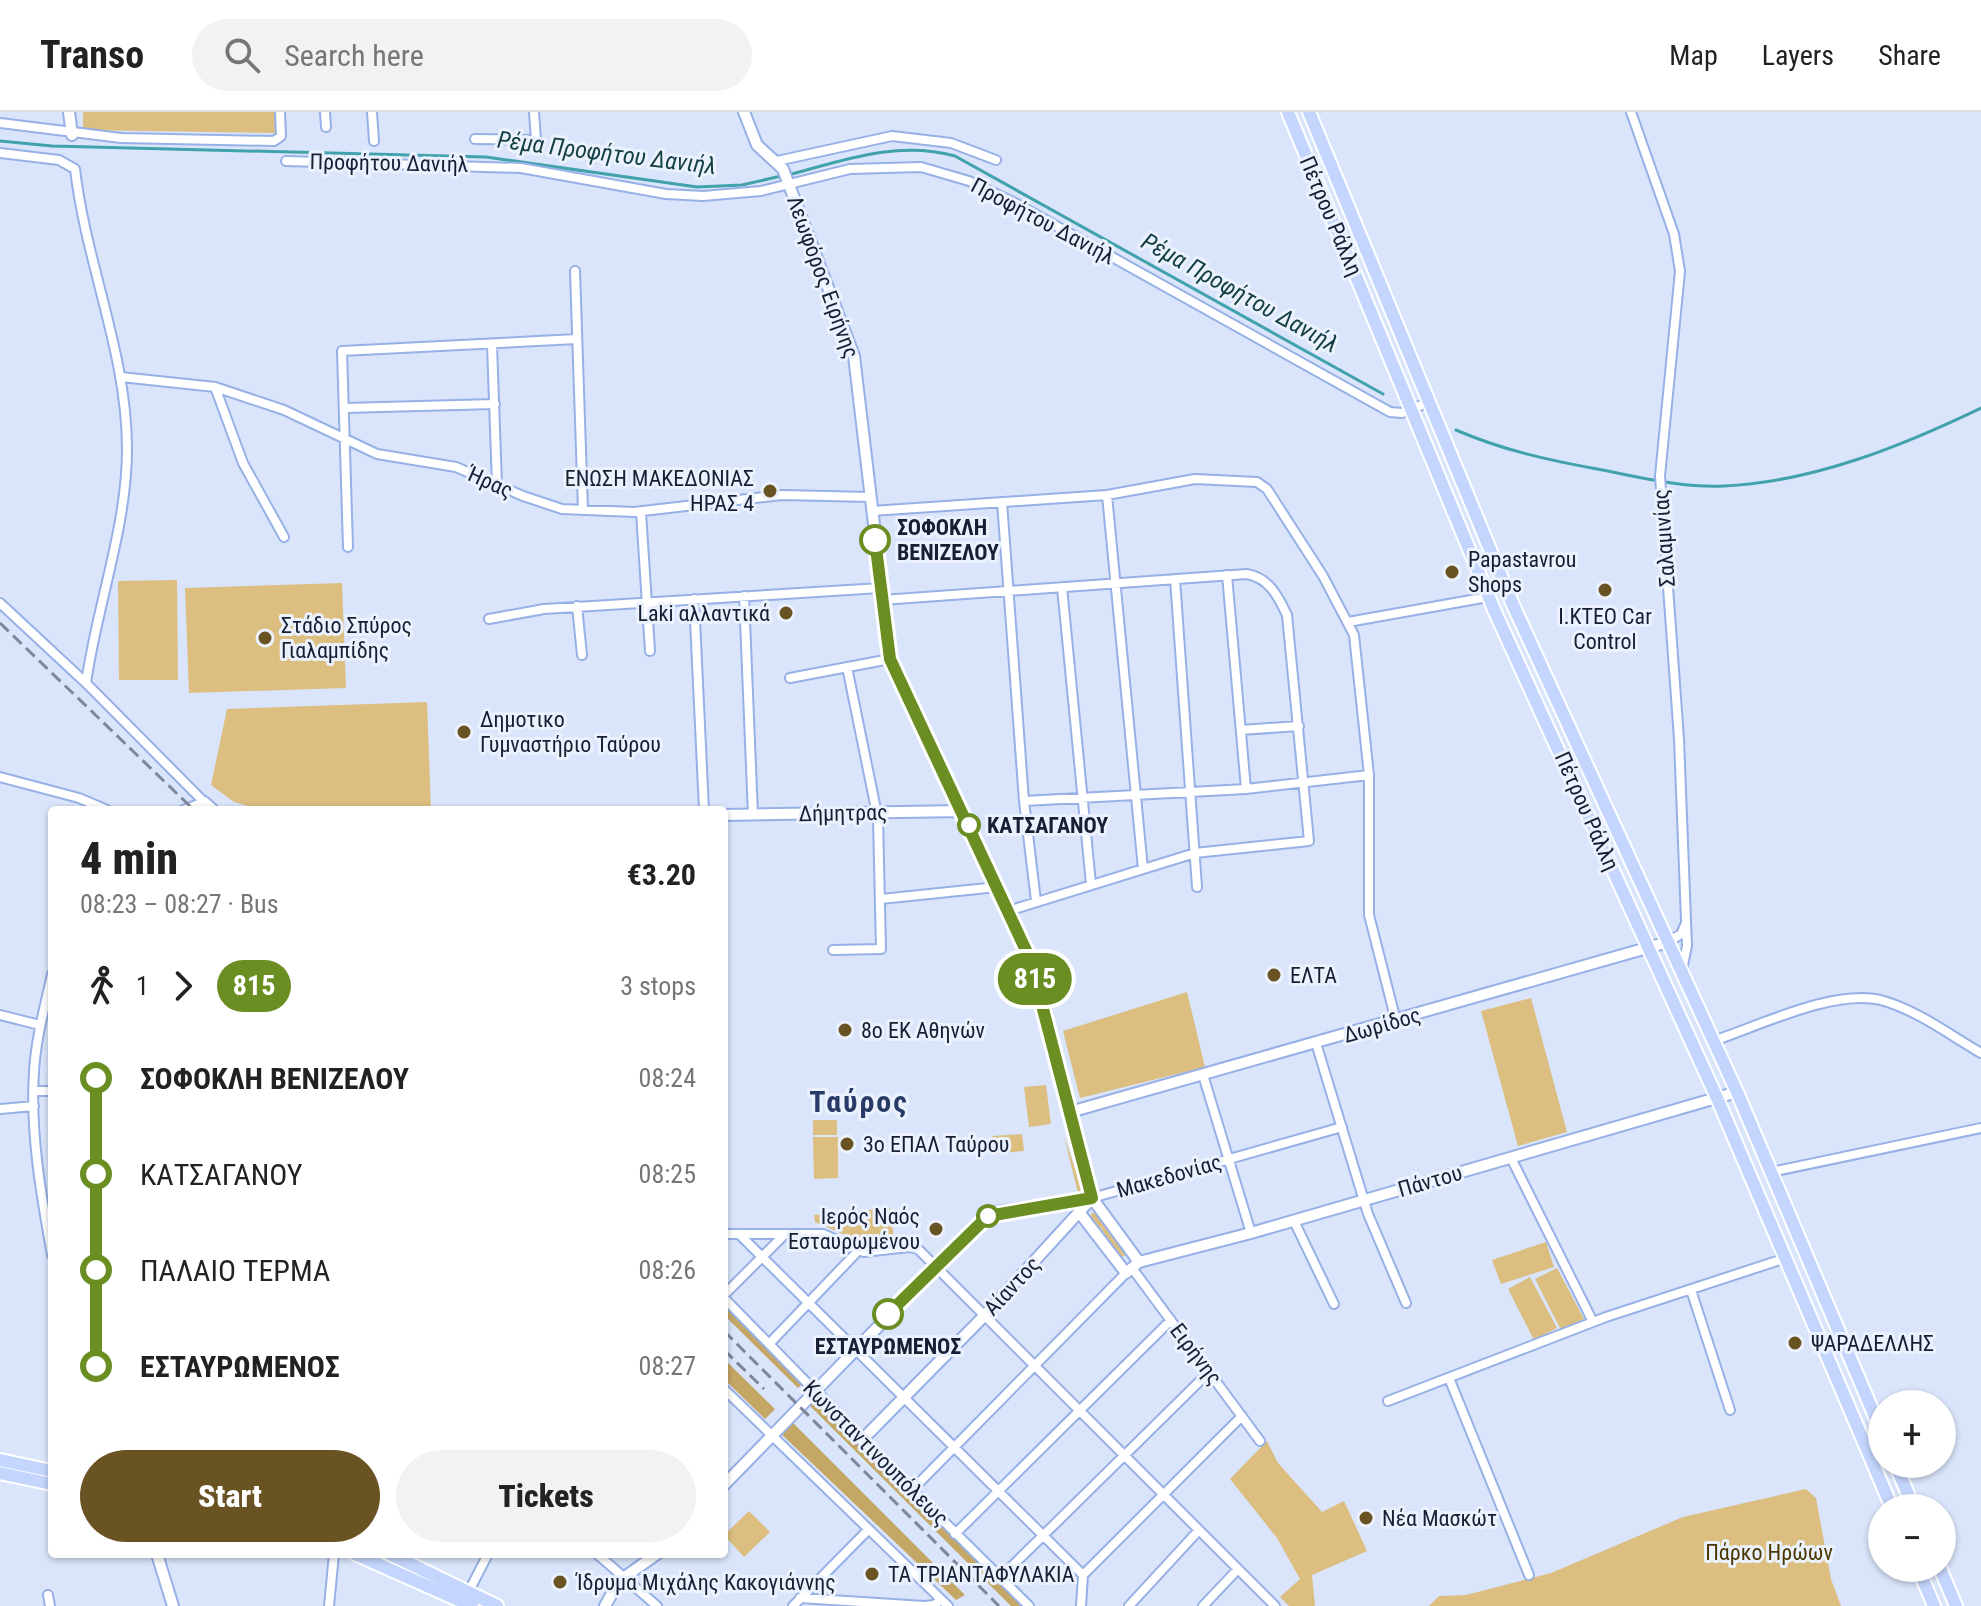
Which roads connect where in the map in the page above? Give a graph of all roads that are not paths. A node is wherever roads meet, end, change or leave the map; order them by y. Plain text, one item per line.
1 (69, 112) edge
2 (280, 112) edge
3 (325, 112) edge
4 (372, 112) edge
5 (534, 112) edge
6 (744, 112) edge
7 (1288, 112) edge
8 (1309, 112) edge
9 (1631, 112) edge
10 (0, 123) edge
11 (326, 127) dead end
12 (72, 135) junction
13 (475, 139) dead end
14 (374, 141) dead end
15 (0, 153) edge
16 (996, 160) dead end
17 (286, 161) dead end
18 (784, 174) junction
19 (575, 271) dead end
20 (577, 339) junction
21 (492, 345) junction
22 (121, 377) junction
23 (215, 387) junction
24 (1429, 402) junction
25 (495, 404) junction
26 (345, 408) junction
27 (1412, 410) junction
28 (347, 442) junction
29 (497, 485) junction
30 (1107, 495) junction
31 (871, 497) junction
32 (1002, 502) junction
33 (583, 510) junction
34 (872, 511) junction
35 (641, 512) junction
36 (284, 537) dead end
37 (348, 547) dead end
38 (1227, 575) junction
39 (1175, 579) junction
40 (1117, 583) junction
41 (1062, 587) junction
42 (1009, 591) junction
43 (881, 594) junction
44 (744, 596) junction
45 (1488, 597) junction
46 (694, 599) junction
47 (644, 602) junction
48 (0, 603) edge
49 (577, 606) junction
50 (489, 619) dead end
51 (1348, 622) junction
52 (650, 651) dead end
53 (582, 655) dead end
54 (890, 659) junction
55 (847, 667) junction
56 (790, 678) dead end
57 (86, 683) junction
58 (1299, 726) junction
59 (1241, 730) junction
60 (1369, 775) junction
61 (0, 777) edge
62 (1304, 783) junction
63 (1246, 789) junction
64 (1191, 792) junction
65 (1134, 795) junction
66 (79, 798) junction
67 (1081, 798) junction
68 (1024, 801) junction
69 (77, 806) edge
70 (98, 806) edge
71 (209, 806) edge
72 (704, 806) edge
73 (962, 811) junction
74 (877, 812) junction
75 (728, 815) edge
76 (753, 815) junction
77 (1195, 853) junction
78 (1143, 869) junction
79 (1091, 884) junction
80 (997, 887) junction
81 (1197, 887) dead end
82 (881, 899) junction
83 (1036, 901) junction
84 (1008, 911) junction
85 (1685, 924) junction
86 (1668, 942) junction
87 (833, 950) dead end
88 (1650, 950) junction
89 (1682, 971) junction
90 (48, 991) edge
91 (0, 1015) edge
92 (1396, 1021) junction
93 (40, 1025) junction
94 (1713, 1041) junction
95 (1316, 1043) junction
96 (1981, 1053) edge
97 (1203, 1075) junction
98 (34, 1091) junction
99 (48, 1091) edge
100 (1737, 1092) junction
101 (1717, 1098) junction
102 (34, 1106) junction
103 (0, 1109) edge
104 (1070, 1112) junction
105 (1342, 1127) junction
106 (1981, 1128) edge
107 (1511, 1158) junction
108 (1229, 1159) junction
109 (1771, 1172) junction
110 (1092, 1198) junction
111 (1364, 1200) junction
112 (1079, 1212) junction
113 (1294, 1221) junction
114 (48, 1222) edge
115 (1251, 1233) junction
116 (728, 1234) edge
117 (739, 1234) junction
118 (785, 1234) junction
119 (858, 1251) junction
120 (762, 1257) junction
121 (1786, 1258) junction
122 (936, 1266) junction
123 (1132, 1268) junction
124 (1691, 1290) junction
125 (728, 1293) edge
126 (728, 1301) edge
127 (808, 1303) junction
128 (1406, 1303) dead end
129 (1334, 1304) dead end
130 (985, 1315) junction
131 (1171, 1320) junction
132 (1593, 1322) junction
133 (769, 1344) junction
134 (854, 1349) junction
135 (1035, 1365) junction
136 (1209, 1372) junction
137 (1449, 1378) junction
138 (814, 1390) junction
139 (728, 1393) edge
140 (904, 1398) junction
141 (1868, 1400) edge
142 (1388, 1401) dead end
143 (1080, 1410) junction
144 (1730, 1410) dead end
145 (1242, 1416) junction
146 (771, 1435) junction
147 (862, 1440) junction
148 (1260, 1441) dead end
149 (954, 1446) junction
150 (1125, 1455) junction
151 (0, 1460) edge
152 (48, 1470) edge
153 (0, 1473) edge
154 (728, 1481) edge
155 (48, 1483) edge
156 (912, 1490) junction
157 (999, 1490) junction
158 (1163, 1494) junction
159 (1886, 1494) edge
160 (868, 1530) junction
161 (1199, 1530) junction
162 (955, 1534) junction
163 (1044, 1535) junction
164 (158, 1558) edge
165 (334, 1558) edge
166 (364, 1558) edge
167 (399, 1558) edge
168 (486, 1558) edge
169 (601, 1558) edge
170 (651, 1558) edge
171 (1238, 1569) junction
172 (1083, 1575) junction
173 (1529, 1575) dead end
174 (623, 1578) junction
175 (1000, 1578) junction
176 (1924, 1582) edge
177 (1946, 1582) edge
178 (469, 1591) junction
179 (48, 1595) dead end
180 (800, 1598) junction
181 (944, 1603) edge
182 (50, 1606) edge
183 (173, 1606) edge
184 (329, 1606) edge
185 (472, 1606) edge
186 (497, 1606) edge
187 (605, 1606) edge
188 (657, 1606) edge
189 (793, 1606) edge
190 (1029, 1606) edge
191 (1081, 1606) edge
192 (1129, 1606) edge
193 (1203, 1606) edge
194 (1275, 1606) edge
195 (1934, 1606) edge
196 (1956, 1606) edge

1 - 12 street
2 - 12 street
3 - 11 street
4 - 14 street
5 - 13 street
6 - 18 street, Λεωφόρος Ειρήνης
7 - 27 main road, Πέτρου Ράλλη
8 - 24 main road, Πέτρου Ράλλη
9 - 85 street, Σαλαμινίας
10 - 12 street
15 - 22 street
16 - 18 street
17 - 18 street, Προφήτου Δανιήλ
18 - 27 street, Προφήτου Δανιήλ
18 - 31 street, Λεωφόρος Ειρήνης
19 - 20 street
20 - 21 street
20 - 33 street
21 - 25 street
21 - 26 street
22 - 23 street, Ήρας
22 - 57 street
23 - 28 street, Ήρας
23 - 36 street
24 - 27 street
24 - 86 main road, Πέτρου Ράλλη
25 - 26 street
25 - 29 street
26 - 28 street
27 - 45 main road, Πέτρου Ράλλη
28 - 29 street, Ήρας
28 - 37 street
29 - 33 street, Ήρας
30 - 32 street
30 - 40 street
30 - 51 street
31 - 34 street, Λεωφόρος Ειρήνης
31 - 35 street, Ήρας
32 - 34 street
32 - 42 street
33 - 35 street, Ήρας
34 - 43 street, Λεωφόρος Ειρήνης
35 - 47 street
38 - 39 street
38 - 58 street
38 - 59 street
39 - 40 street
39 - 64 street
40 - 41 street
40 - 65 street
41 - 42 street
41 - 67 street
42 - 43 street
42 - 68 street
43 - 44 street
43 - 54 street, Λεωφόρος Ειρήνης
44 - 46 street
44 - 76 street
45 - 51 street
45 - 88 main road, Πέτρου Ράλλη
46 - 47 street
46 - 72 street
47 - 49 street
47 - 52 street
48 - 57 street
49 - 50 street
49 - 53 street
51 - 60 street
54 - 55 street
54 - 73 street, Λεωφόρος Ειρήνης
55 - 56 street
55 - 74 street
57 - 71 street
58 - 59 street
58 - 62 street
59 - 63 street
60 - 62 street
60 - 92 street
61 - 66 street
62 - 63 street
62 - 77 street
63 - 64 street
64 - 65 street
64 - 77 street
65 - 67 street
65 - 78 street
66 - 69 street
66 - 70 street
67 - 68 street
67 - 79 street
68 - 83 street
73 - 74 street, Δήμητρας
73 - 80 street, Λεωφόρος Ειρήνης
74 - 76 street, Δήμητρας
74 - 82 street
75 - 76 street, Δήμητρας
77 - 78 street
77 - 81 street
78 - 79 street
79 - 83 street
80 - 82 street
80 - 84 street, Λεωφόρος Ειρήνης
82 - 87 street
83 - 84 street
84 - 104 street, Λεωφόρος Ειρήνης
85 - 86 street, Δωρίδος
85 - 89 street, Σαλαμινίας
86 - 88 street, Δωρίδος
86 - 89 main road, Πέτρου Ράλλη
88 - 92 street, Δωρίδος
88 - 101 main road, Πέτρου Ράλλη
89 - 94 main road, Πέτρου Ράλλη
90 - 93 street
91 - 93 street
92 - 95 street, Δωρίδος
93 - 98 street
94 - 96 street
94 - 100 main road, Πέτρου Ράλλη
95 - 97 street, Δωρίδος
95 - 105 street
97 - 104 street, Δωρίδος
97 - 108 street
98 - 99 street
98 - 102 street
100 - 101 street, Πάντου
100 - 109 main road, Πέτρου Ράλλη
101 - 107 street, Πάντου
101 - 121 main road, Πέτρου Ράλλη
102 - 103 street
102 - 114 street
104 - 110 street, Λεωφόρος Ειρήνης
105 - 108 street, Μακεδονίας
105 - 111 street
106 - 109 street
107 - 111 street, Πάντου
107 - 132 street
108 - 110 street, Μακεδονίας
108 - 115 street
109 - 141 main road, Πέτρου Ράλλη
110 - 112 street, Αίαντος
110 - 122 street, Μακεδονίας
110 - 123 street, Ειρήνης
111 - 113 street, Πάντου
111 - 128 street
112 - 123 street, Ειρήνης
112 - 130 street, Αίαντος
113 - 115 street, Πάντου
113 - 129 street
115 - 123 street, Πάντου
116 - 117 street
117 - 118 street
117 - 120 street
118 - 119 street
118 - 120 street
119 - 122 street
119 - 127 street
120 - 125 street
120 - 127 street
121 - 124 street
121 - 159 main road, Πέτρου Ράλλη
122 - 130 street
122 - 134 street, Μακεδονίας
123 - 131 street, Ειρήνης
123 - 135 street
124 - 132 street
124 - 144 street
126 - 133 street, Κωνσταντινουπόλεως
127 - 133 street
127 - 134 street
130 - 135 street
130 - 140 street, Αίαντος
131 - 136 street, Ειρήνης
131 - 143 street
132 - 137 street
133 - 138 street, Κωνσταντινουπόλεως
134 - 138 street, Μακεδονίας
134 - 140 street
135 - 143 street
135 - 149 street
136 - 145 street, Ειρήνης
136 - 150 street
137 - 142 street
137 - 173 street
138 - 146 street, Μακεδονίας
138 - 147 street, Κωνσταντινουπόλεως
139 - 146 street
140 - 147 street, Αίαντος
140 - 149 street
143 - 150 street
143 - 157 street
145 - 148 street, Ειρήνης
145 - 158 street
146 - 154 street, Μακεδονίας
146 - 160 street
147 - 156 street, Κωνσταντινουπόλεως
149 - 156 street
149 - 157 street
150 - 158 street
150 - 163 street
151 - 152 main road
153 - 155 main road
156 - 162 street, Κωνσταντινουπόλεως
157 - 162 street
157 - 163 street
158 - 161 street
158 - 172 street
160 - 180 street
160 - 181 street
161 - 171 street
161 - 192 street
162 - 175 street, Κωνσταντινουπόλεως
163 - 172 street
163 - 175 street
164 - 183 street
165 - 184 street
166 - 185 main road
167 - 178 main road
168 - 178 street
169 - 174 street
170 - 174 street
171 - 193 street
171 - 194 street
172 - 191 street
174 - 187 street
174 - 188 street
175 - 190 street, Κωνσταντινουπόλεως
176 - 195 main road
177 - 196 main road
178 - 186 main road
179 - 182 street
180 - 181 street
180 - 189 street

